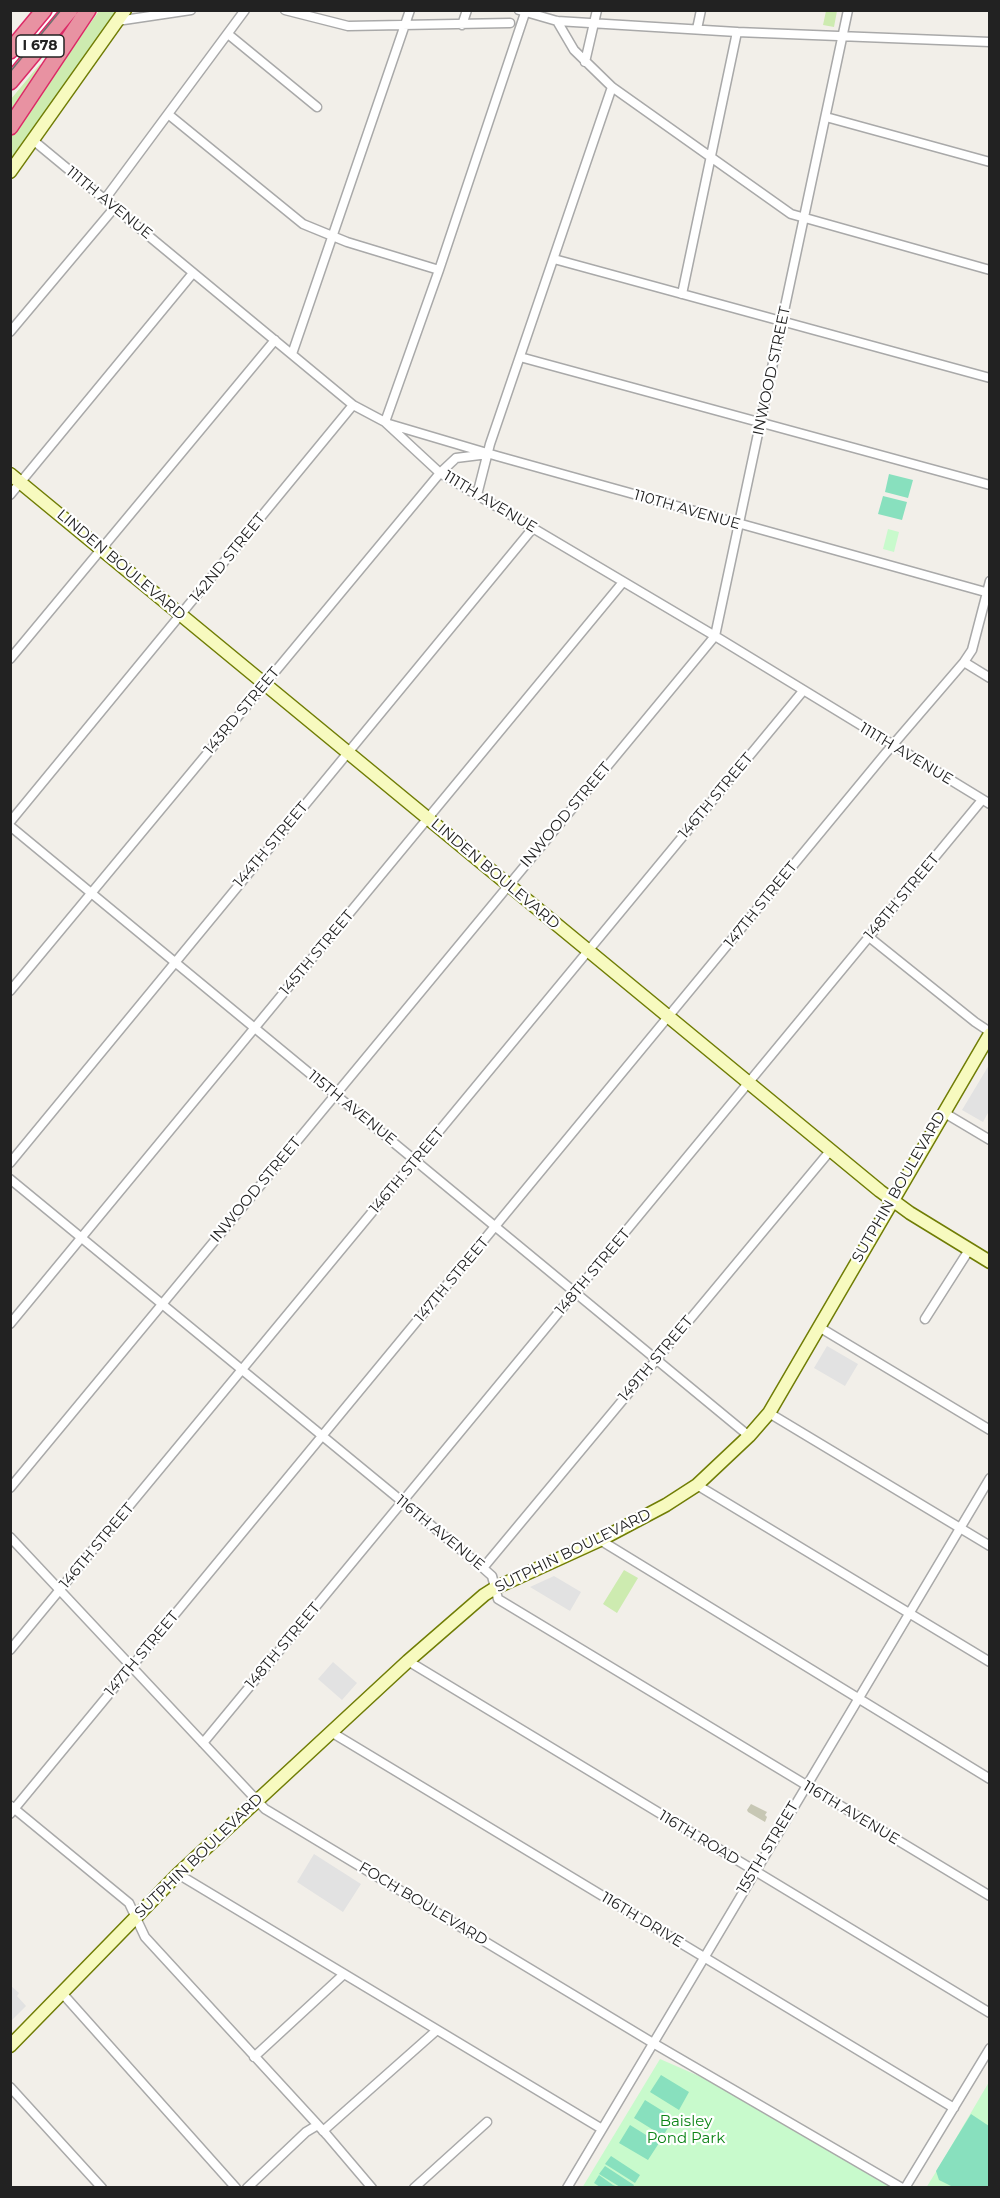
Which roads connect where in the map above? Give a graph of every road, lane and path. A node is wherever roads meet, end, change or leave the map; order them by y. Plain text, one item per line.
1 (44, 10) edge
2 (70, 10) edge
3 (88, 10) edge
4 (191, 10) edge
5 (245, 10) edge
6 (285, 10) edge
7 (410, 10) edge
8 (467, 10) edge
9 (597, 10) edge
10 (701, 10) edge
11 (848, 10) edge
12 (522, 12) edge
13 (121, 16) edge
14 (557, 21) junction
15 (510, 23) dead end
16 (594, 23) junction
17 (405, 24) junction
18 (462, 25) junction
19 (697, 29) junction
20 (737, 32) junction
21 (228, 34) junction
22 (843, 35) junction
23 (990, 42) edge
24 (10, 51) edge
25 (585, 62) junction
26 (10, 81) edge
27 (612, 87) junction
28 (317, 107) dead end
29 (168, 114) junction
30 (826, 117) junction
31 (10, 127) edge
32 (34, 141) junction
33 (711, 158) junction
34 (990, 162) edge
35 (10, 172) edge
36 (105, 198) junction
37 (115, 207) junction
38 (805, 218) junction
39 (333, 237) junction
40 (554, 259) junction
41 (439, 270) junction
42 (990, 270) edge
43 (193, 273) junction
44 (682, 294) junction
45 (783, 321) junction
46 (10, 332) edge
47 (275, 340) junction
48 (292, 354) junction
49 (520, 357) junction
50 (990, 378) edge
51 (353, 405) junction
52 (385, 422) junction
53 (761, 423) junction
54 (488, 454) junction
55 (440, 473) junction
56 (10, 474) edge
57 (21, 482) junction
58 (990, 485) edge
59 (10, 495) edge
60 (477, 495) junction
61 (740, 525) junction
62 (532, 528) junction
63 (101, 549) junction
64 (990, 581) edge
65 (623, 582) junction
66 (988, 592) edge
67 (181, 615) junction
68 (715, 636) junction
69 (10, 659) edge
70 (964, 662) junction
71 (990, 678) edge
72 (264, 684) junction
73 (803, 691) junction
74 (892, 745) junction
75 (348, 752) junction
76 (986, 802) edge
77 (428, 819) junction
78 (10, 824) edge
79 (508, 885) junction
80 (91, 893) junction
81 (869, 937) junction
82 (588, 951) junction
83 (174, 962) junction
84 (10, 991) edge
85 (669, 1017) junction
86 (255, 1029) junction
87 (990, 1033) edge
88 (749, 1083) junction
89 (335, 1094) junction
90 (943, 1112) junction
91 (990, 1140) edge
92 (830, 1151) junction
93 (416, 1160) junction
94 (10, 1163) edge
95 (10, 1179) edge
96 (892, 1200) junction
97 (496, 1227) junction
98 (82, 1238) junction
99 (969, 1250) junction
100 (990, 1262) edge
101 (575, 1293) junction
102 (162, 1303) junction
103 (926, 1319) dead end
104 (10, 1324) edge
105 (819, 1327) junction
106 (656, 1359) junction
107 (242, 1370) junction
108 (768, 1413) junction
109 (990, 1430) edge
110 (322, 1436) junction
111 (750, 1436) junction
112 (990, 1478) edge
113 (697, 1485) junction
114 (10, 1488) edge
115 (403, 1502) junction
116 (959, 1528) junction
117 (10, 1537) edge
118 (600, 1540) junction
119 (990, 1546) edge
120 (483, 1568) junction
121 (495, 1588) junction
122 (61, 1590) junction
123 (908, 1613) junction
124 (10, 1650) edge
125 (408, 1661) junction
126 (990, 1662) edge
127 (132, 1666) junction
128 (857, 1699) junction
129 (331, 1732) junction
130 (203, 1743) junction
131 (990, 1779) edge
132 (805, 1785) junction
133 (257, 1799) junction
134 (12, 1810) edge
135 (754, 1871) junction
136 (178, 1874) junction
137 (990, 1896) edge
138 (136, 1916) junction
139 (703, 1957) junction
140 (344, 1974) junction
141 (62, 1993) junction
142 (990, 2013) edge
143 (437, 2030) junction
144 (653, 2043) junction
145 (10, 2046) edge
146 (990, 2048) edge
147 (254, 2057) junction
148 (10, 2087) edge
149 (954, 2108) junction
150 (487, 2122) dead end
151 (320, 2128) junction
152 (602, 2129) junction
153 (102, 2187) edge
154 (236, 2187) edge
155 (247, 2187) edge
156 (372, 2187) edge
157 (414, 2187) edge
158 (567, 2187) edge
159 (904, 2187) edge

1 - 24 highway, I 678
2 - 26 highway, I 678
3 - 31 highway
4 - 13 street
5 - 21 street
6 - 17 street
7 - 17 street
8 - 18 street
9 - 16 street
10 - 19 street
11 - 22 street, INWOOD STREET
12 - 14 street
12 - 41 street
13 - 32 main road
14 - 16 street
14 - 25 street
15 - 18 street
16 - 19 street
16 - 25 street
17 - 18 street
17 - 39 street
19 - 20 street
20 - 22 street
20 - 33 street
21 - 28 street
21 - 29 street
22 - 23 street
22 - 30 street, INWOOD STREET
25 - 27 street
27 - 33 street
27 - 40 street
29 - 36 street
29 - 39 street
30 - 34 street
30 - 38 street, INWOOD STREET
32 - 35 main road
32 - 36 street, 111TH AVENUE
33 - 38 street
33 - 44 street
36 - 37 street, 111TH AVENUE
37 - 43 street, 111TH AVENUE
37 - 46 street
38 - 42 street
38 - 45 street, INWOOD STREET
39 - 41 street
39 - 48 street
40 - 44 street
40 - 49 street
41 - 52 street
43 - 47 street, 111TH AVENUE
43 - 57 street
44 - 45 street
45 - 50 street
45 - 53 street, INWOOD STREET
47 - 48 street, 111TH AVENUE
47 - 63 street
48 - 51 street, 111TH AVENUE
49 - 53 street
49 - 54 street
51 - 52 street, 111TH AVENUE
51 - 67 street, 142ND STREET
52 - 54 street, 110TH AVENUE
52 - 55 street, 111TH AVENUE
53 - 58 street
53 - 61 street, INWOOD STREET
54 - 55 street, 143RD STREET
54 - 60 street
54 - 61 street, 110TH AVENUE
55 - 60 street, 111TH AVENUE
55 - 72 street, 143RD STREET
56 - 57 main road, LINDEN BOULEVARD
57 - 59 street
57 - 63 main road, LINDEN BOULEVARD
60 - 62 street, 111TH AVENUE
61 - 66 street, 110TH AVENUE
61 - 68 street, INWOOD STREET
62 - 65 street, 111TH AVENUE
62 - 75 street, 144TH STREET
63 - 67 main road, LINDEN BOULEVARD
63 - 69 street
64 - 66 street, 147TH STREET
65 - 68 street, 111TH AVENUE
65 - 77 street, 145TH STREET
66 - 70 street, 147TH STREET
67 - 72 main road, LINDEN BOULEVARD
67 - 78 street, 142ND STREET
68 - 73 street, 111TH AVENUE
68 - 79 street, INWOOD STREET
70 - 71 street
70 - 74 street, 147TH STREET
72 - 75 main road, LINDEN BOULEVARD
72 - 80 street, 143RD STREET
73 - 74 street, 111TH AVENUE
73 - 82 street, 146TH STREET
74 - 76 street, 111TH AVENUE
74 - 85 street, 147TH STREET
75 - 77 main road, LINDEN BOULEVARD
75 - 83 street, 144TH STREET
76 - 81 street, 148TH STREET
77 - 79 main road, LINDEN BOULEVARD
77 - 86 street, 145TH STREET
78 - 80 street, 115TH AVENUE
79 - 82 main road, LINDEN BOULEVARD
79 - 89 street, INWOOD STREET
80 - 83 street, 115TH AVENUE
80 - 84 street, 143RD STREET
81 - 87 street
81 - 88 street, 148TH STREET
82 - 85 main road, LINDEN BOULEVARD
82 - 93 street, 146TH STREET
83 - 86 street, 115TH AVENUE
83 - 94 street, 144TH STREET
85 - 88 main road, LINDEN BOULEVARD
85 - 97 street, 147TH STREET
86 - 89 street, 115TH AVENUE
86 - 98 street, 145TH STREET
87 - 90 main road, SUTPHIN BOULEVARD
88 - 92 main road, LINDEN BOULEVARD
88 - 101 street, 148TH STREET
89 - 93 street, 115TH AVENUE
89 - 102 street, INWOOD STREET
90 - 91 street
90 - 96 main road, SUTPHIN BOULEVARD
92 - 96 main road, LINDEN BOULEVARD
92 - 106 street, 149TH STREET
93 - 97 street, 115TH AVENUE
93 - 107 street, 146TH STREET
95 - 98 street, 116TH AVENUE
96 - 99 main road, LINDEN BOULEVARD
96 - 105 main road, SUTPHIN BOULEVARD
97 - 101 street, 115TH AVENUE
97 - 110 street, 147TH STREET
98 - 102 street, 116TH AVENUE
98 - 104 street, 145TH STREET
99 - 100 main road, LINDEN BOULEVARD
99 - 103 street
101 - 106 street, 115TH AVENUE
101 - 115 street, 148TH STREET
102 - 107 street, 116TH AVENUE
102 - 114 street, INWOOD STREET
105 - 108 main road, SUTPHIN BOULEVARD
105 - 109 street
106 - 111 street, 115TH AVENUE
106 - 120 street, 149TH STREET
107 - 110 street, 116TH AVENUE
107 - 122 street, 146TH STREET
108 - 111 main road, SUTPHIN BOULEVARD
108 - 116 street
110 - 115 street, 116TH AVENUE
110 - 127 street, 147TH STREET
111 - 113 main road, SUTPHIN BOULEVARD
112 - 116 street, 155TH STREET
113 - 118 main road, SUTPHIN BOULEVARD
113 - 123 street
115 - 120 street, 116TH AVENUE
115 - 130 street, 148TH STREET
116 - 119 street
116 - 123 street, 155TH STREET
117 - 122 street, FOCH BOULEVARD
118 - 121 main road, SUTPHIN BOULEVARD
118 - 128 street
120 - 121 street, 116TH AVENUE
121 - 125 main road, SUTPHIN BOULEVARD
121 - 132 street, 116TH AVENUE
122 - 124 street, 146TH STREET
122 - 127 street, FOCH BOULEVARD
123 - 126 street
123 - 128 street, 155TH STREET
125 - 129 main road, SUTPHIN BOULEVARD
125 - 135 street, 116TH ROAD
127 - 130 street, FOCH BOULEVARD
127 - 134 street, 147TH STREET
128 - 131 street
128 - 132 street, 155TH STREET
129 - 133 main road, SUTPHIN BOULEVARD
129 - 139 street, 116TH DRIVE
130 - 133 street, FOCH BOULEVARD
132 - 135 street, 155TH STREET
132 - 137 street, 116TH AVENUE
133 - 136 main road, SUTPHIN BOULEVARD
133 - 144 street, FOCH BOULEVARD
134 - 138 street
135 - 139 street, 155TH STREET
135 - 142 street, 116TH ROAD
136 - 138 main road, SUTPHIN BOULEVARD
136 - 140 street
138 - 141 main road, SUTPHIN BOULEVARD
138 - 147 street
139 - 144 street, 155TH STREET
139 - 149 street, 116TH DRIVE
140 - 143 street
140 - 147 street
141 - 145 main road, SUTPHIN BOULEVARD
141 - 154 street
143 - 151 street
143 - 152 street
144 - 152 street, 155TH STREET
144 - 159 street, FOCH BOULEVARD
146 - 149 street
147 - 151 street
148 - 153 street
149 - 159 street
150 - 157 street
151 - 155 street
151 - 156 street
152 - 158 street, 155TH STREET

